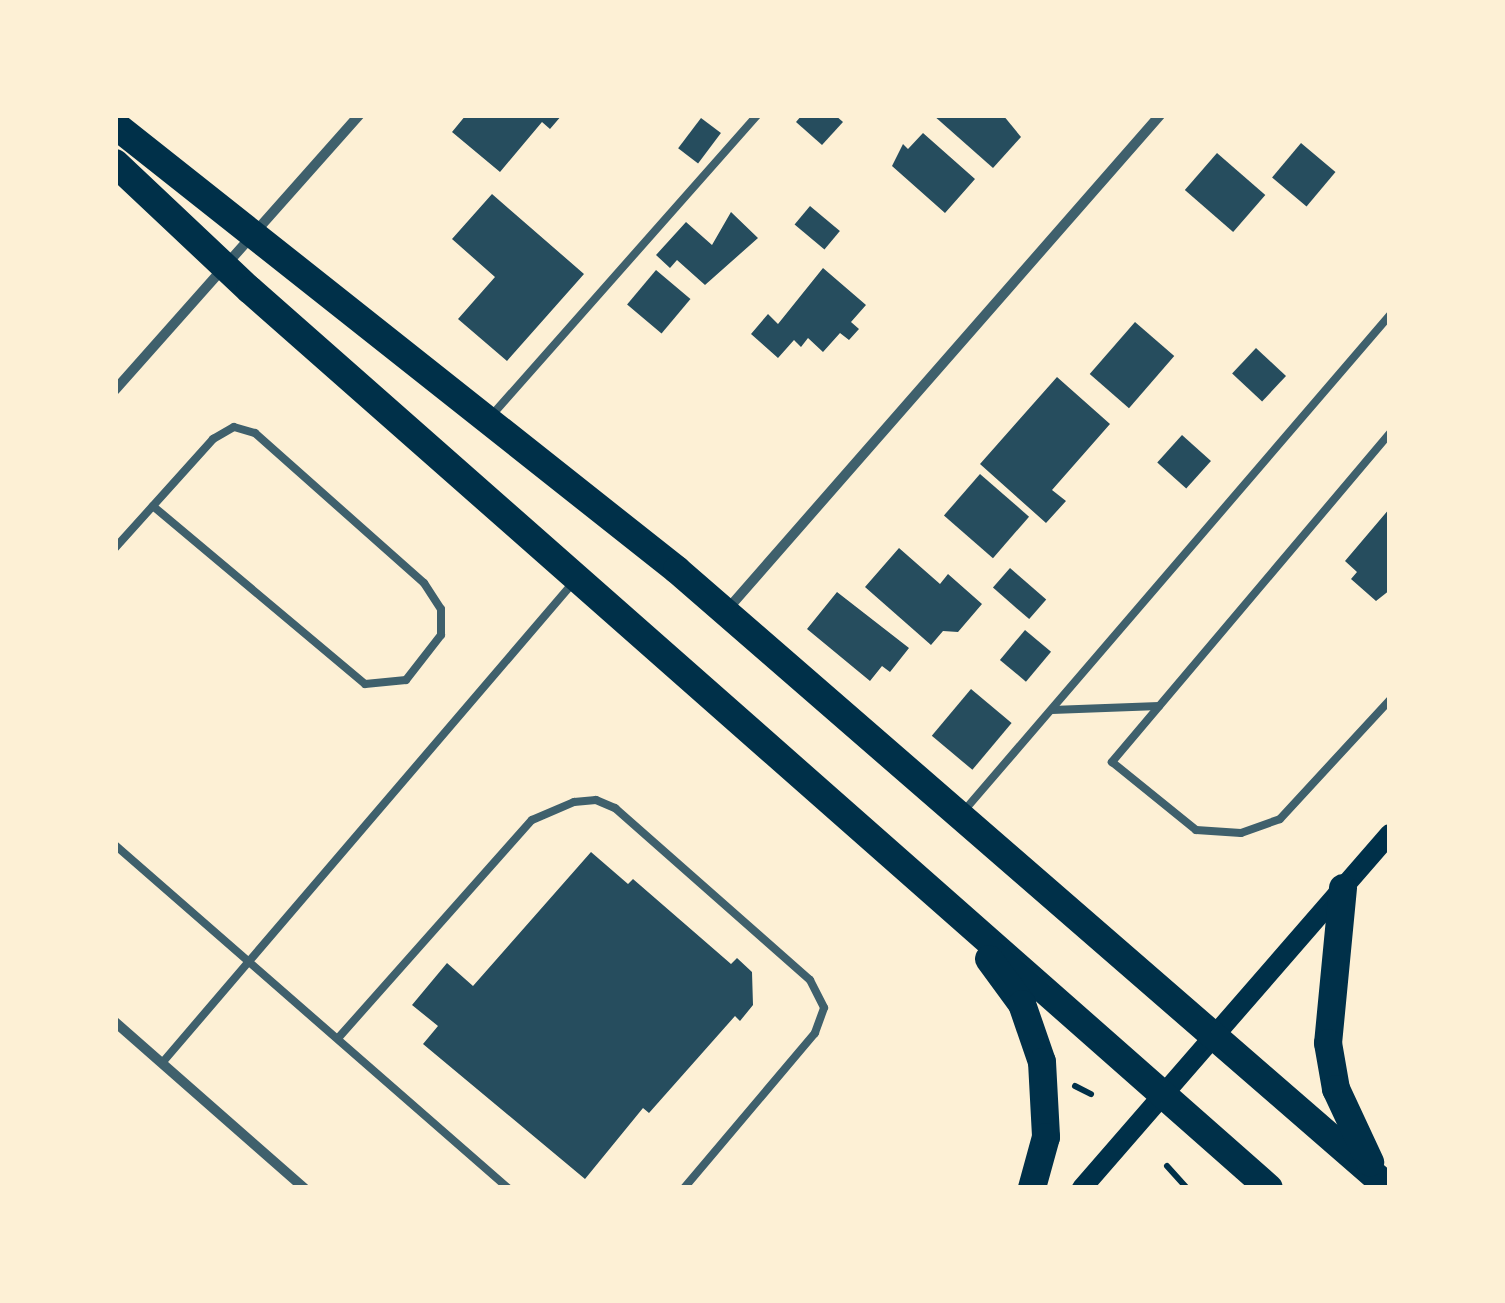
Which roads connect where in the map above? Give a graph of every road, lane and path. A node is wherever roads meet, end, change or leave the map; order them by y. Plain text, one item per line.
1 (359, 115) edge
2 (758, 115) edge
3 (1160, 115) edge
4 (115, 125) edge
5 (115, 163) edge
6 (256, 234) junction
7 (230, 263) junction
8 (1390, 314) edge
9 (115, 390) edge
10 (489, 419) junction
11 (1390, 433) edge
12 (153, 506) junction
13 (115, 548) edge
14 (576, 578) junction
15 (726, 612) junction
16 (1390, 700) edge
17 (1159, 706) junction
18 (1052, 710) junction
19 (742, 723) junction
20 (960, 815) junction
21 (1390, 834) edge
22 (115, 845) edge
23 (1343, 888) junction
24 (250, 960) junction
25 (115, 1022) edge
26 (1215, 1035) junction
27 (340, 1036) junction
28 (162, 1064) junction
29 (1162, 1095) junction
30 (1168, 1166) dead end
31 (1190, 1174) dead end
32 (1384, 1184) edge
33 (1184, 1185) edge
34 (304, 1188) edge
35 (508, 1188) edge
36 (684, 1188) edge
37 (1032, 1188) edge
38 (1082, 1188) edge
39 (1269, 1188) edge

1 - 6 street
2 - 10 lane
3 - 15 street
4 - 6 highway
5 - 7 highway
6 - 7 street
6 - 10 highway
7 - 9 street
7 - 14 highway
8 - 18 lane
10 - 15 highway
11 - 17 lane
12 - 12 lane
12 - 13 lane
14 - 19 highway
14 - 24 lane
15 - 20 highway
16 - 17 lane
17 - 18 lane
18 - 20 lane
19 - 29 highway
19 - 37 highway
20 - 26 highway
21 - 23 main road
22 - 24 lane
23 - 26 main road
23 - 32 highway
24 - 27 lane
24 - 28 lane
25 - 28 street
26 - 29 main road
26 - 32 highway
27 - 35 lane
27 - 36 lane
28 - 34 street
29 - 38 main road
29 - 39 highway
30 - 33 path
31 - 33 path

